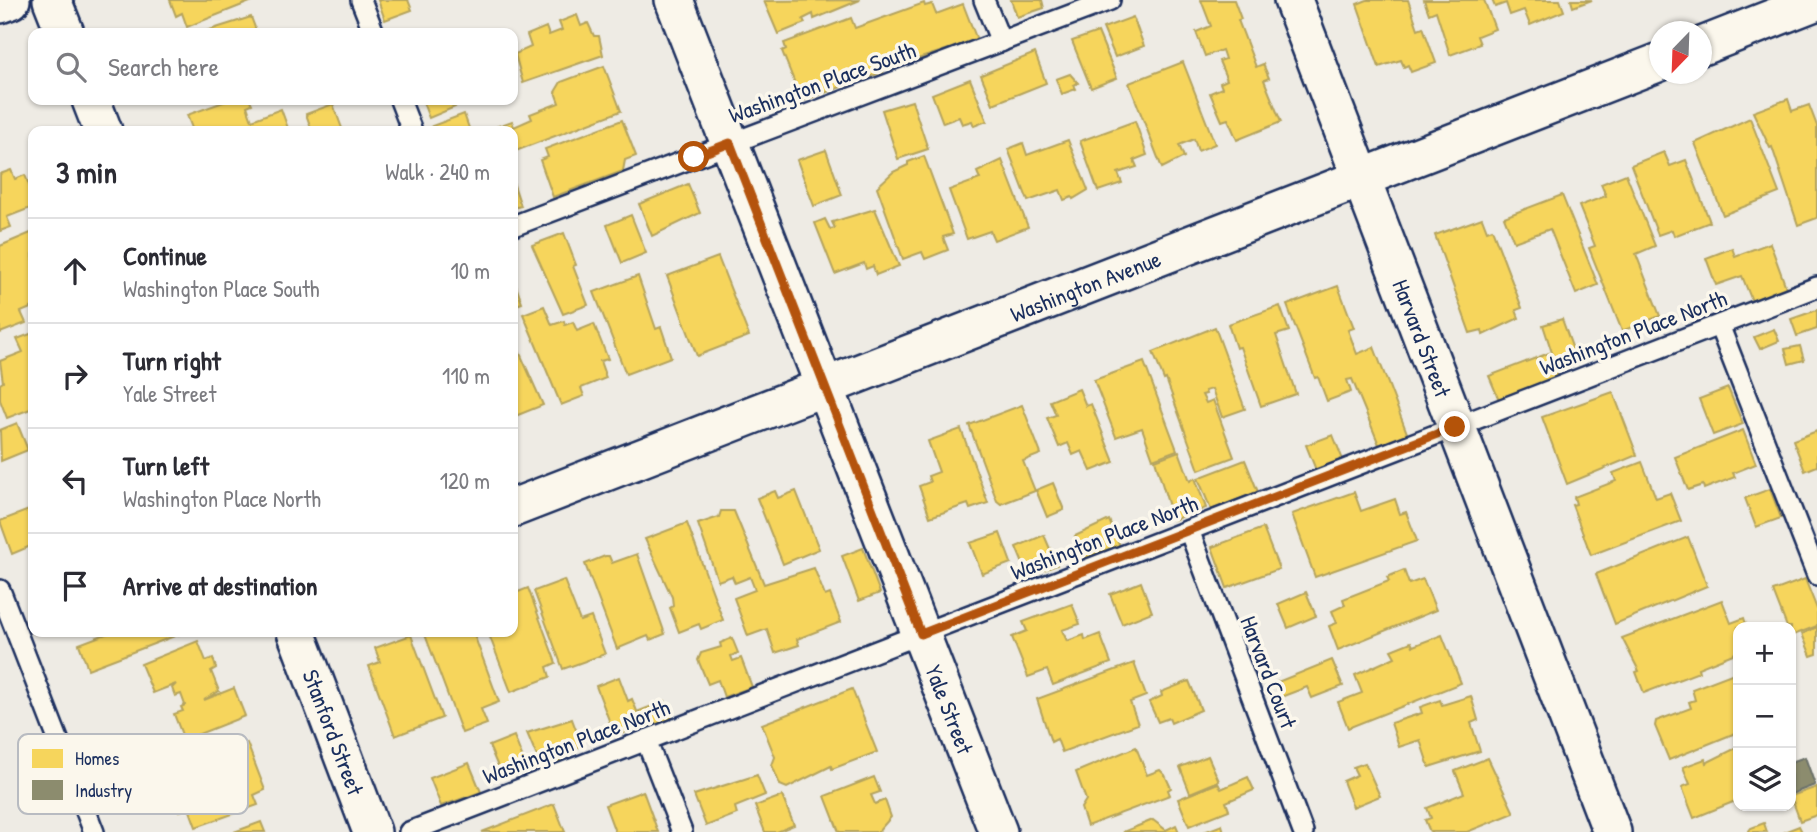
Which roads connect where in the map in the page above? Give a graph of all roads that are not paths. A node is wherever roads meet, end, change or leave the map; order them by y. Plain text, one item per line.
1 (11, 0) edge
2 (51, 0) edge
3 (361, 0) edge
4 (674, 0) edge
5 (984, 0) edge
6 (1110, 0) edge
7 (1293, 0) edge
8 (1817, 1) edge
9 (0, 4) edge
10 (63, 28) edge
11 (372, 28) edge
12 (1001, 42) junction
13 (1712, 42) edge
14 (1649, 66) edge
15 (93, 105) edge
16 (402, 105) edge
17 (101, 126) edge
18 (410, 126) edge
19 (730, 143) junction
20 (1361, 178) junction
21 (518, 224) edge
22 (1817, 287) edge
23 (1719, 325) junction
24 (825, 386) junction
25 (1455, 427) junction
26 (518, 506) edge
27 (1189, 530) junction
28 (1817, 575) edge
29 (0, 590) edge
30 (921, 634) junction
31 (298, 637) edge
32 (56, 734) edge
33 (646, 740) junction
34 (87, 814) edge
35 (94, 832) edge
36 (372, 832) edge
37 (410, 832) edge
38 (681, 832) edge
39 (998, 832) edge
40 (1303, 832) edge
41 (1612, 832) edge

1 - 9 street
2 - 10 street
3 - 11 lane
4 - 19 street, Yale Street
5 - 12 lane
6 - 12 lane, Washington Place South
7 - 20 street, Harvard Street
8 - 13 street
12 - 19 lane, Washington Place South
14 - 20 street, Washington Avenue
15 - 17 street
16 - 18 lane
19 - 21 lane, Washington Place South
19 - 24 street, Yale Street
20 - 24 street, Washington Avenue
20 - 25 street, Harvard Street
22 - 23 lane, Washington Place North
23 - 25 lane, Washington Place North
23 - 28 lane
24 - 26 street, Washington Avenue
24 - 30 street, Yale Street
25 - 27 lane, Washington Place North
25 - 41 street, Harvard Street
27 - 30 lane, Washington Place North
27 - 40 lane, Harvard Court
29 - 32 lane
30 - 33 lane, Washington Place North
30 - 39 street, Yale Street
31 - 36 street, Stanford Street
33 - 37 lane, Washington Place North
33 - 38 lane
34 - 35 lane

